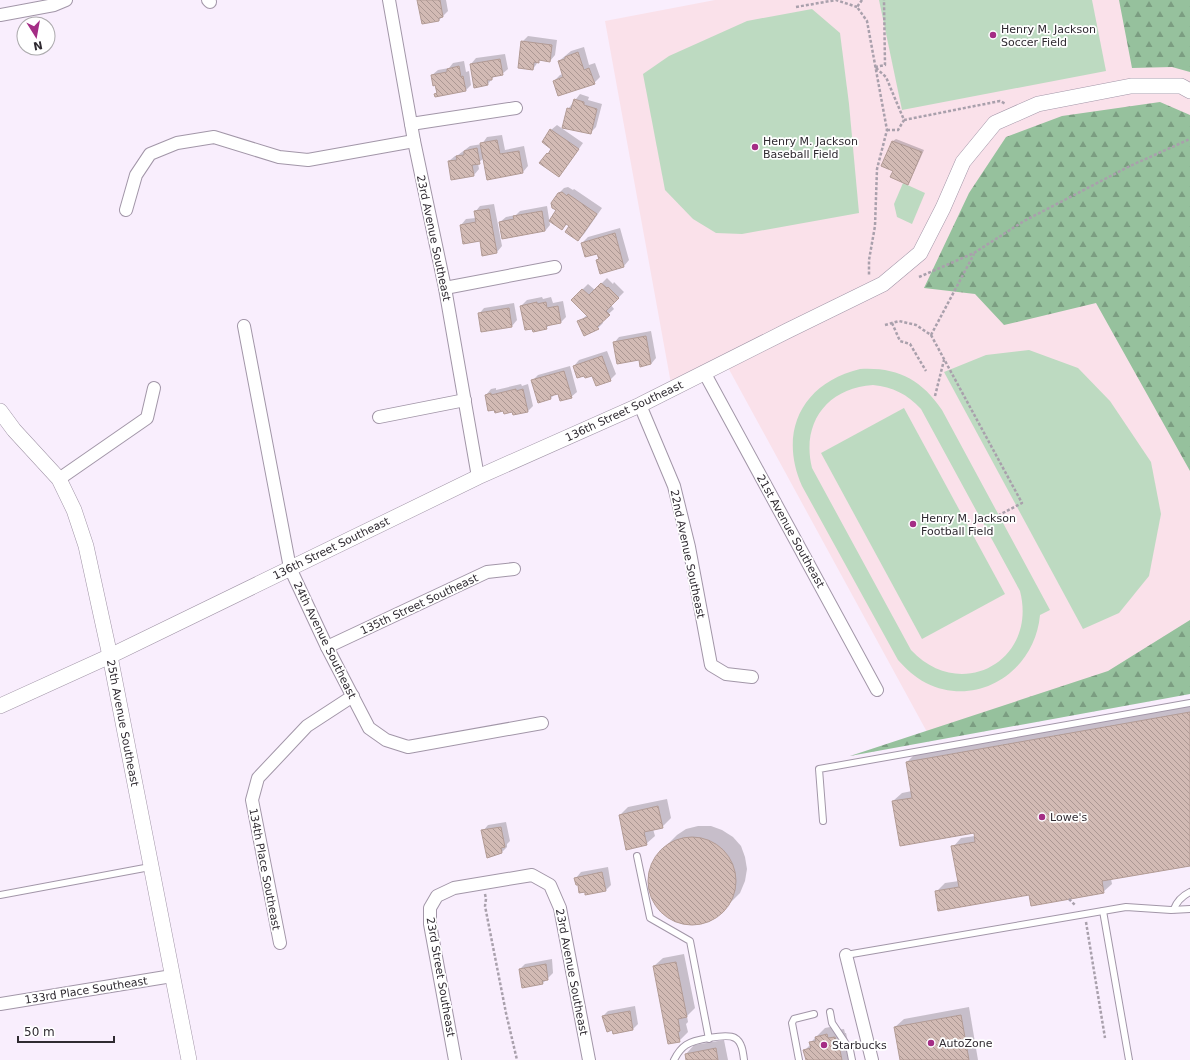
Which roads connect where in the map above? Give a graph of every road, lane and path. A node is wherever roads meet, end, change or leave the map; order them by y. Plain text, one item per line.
1 (66, 0) edge
2 (389, 0) edge
3 (862, 0) edge
4 (884, 0) edge
5 (796, 7) dead end
6 (857, 7) junction
7 (0, 15) edge
8 (875, 67) junction
9 (1190, 91) edge
10 (1006, 105) dead end
11 (516, 108) dead end
12 (904, 120) junction
13 (411, 124) junction
14 (887, 130) junction
15 (1190, 138) edge
16 (414, 141) junction
17 (126, 210) dead end
18 (974, 253) junction
19 (555, 267) dead end
20 (919, 277) dead end
21 (869, 278) dead end
22 (445, 288) junction
23 (892, 323) junction
24 (885, 325) dead end
25 (244, 326) dead end
26 (931, 335) junction
27 (945, 359) junction
28 (926, 371) dead end
29 (704, 372) junction
30 (154, 388) dead end
31 (935, 396) dead end
32 (465, 400) junction
33 (640, 405) junction
34 (0, 411) edge
35 (379, 417) dead end
36 (478, 477) junction
37 (59, 479) junction
38 (999, 515) dead end
39 (290, 568) junction
40 (514, 569) dead end
41 (327, 647) junction
42 (110, 656) junction
43 (752, 677) dead end
44 (877, 690) dead end
45 (353, 696) junction
46 (1190, 703) edge
47 (0, 706) edge
48 (542, 723) dead end
49 (823, 821) dead end
50 (637, 856) dead end
51 (150, 868) junction
52 (483, 882) junction
53 (1190, 892) edge
54 (0, 895) edge
55 (1069, 899) dead end
56 (1174, 909) junction
57 (1190, 909) edge
58 (1103, 911) junction
59 (1085, 914) junction
60 (280, 944) dead end
61 (846, 955) joint
62 (172, 976) junction
63 (0, 1004) edge
64 (830, 1012) dead end
65 (814, 1014) dead end
66 (1105, 1038) dead end
67 (709, 1039) junction
68 (189, 1060) edge
69 (455, 1060) edge
70 (517, 1060) edge
71 (589, 1060) edge
72 (674, 1060) edge
73 (744, 1060) edge
74 (799, 1060) edge
75 (852, 1060) edge
76 (872, 1060) edge
77 (1129, 1060) edge

1 - 7 street
2 - 13 street, 23rd Avenue Southeast
3 - 6 path
4 - 8 path
5 - 6 path
6 - 8 path
8 - 12 path
8 - 14 path
9 - 29 street, 136th Street Southeast
10 - 12 path
11 - 13 street
12 - 14 path
13 - 16 street, 23rd Avenue Southeast
14 - 21 path
15 - 18 path
16 - 17 street
16 - 22 street, 23rd Avenue Southeast
18 - 20 path
18 - 26 path
19 - 22 street
22 - 32 street, 23rd Avenue Southeast
23 - 24 path
23 - 26 path
23 - 28 path
25 - 39 street, 24th Avenue Southeast
26 - 27 path
27 - 31 path
27 - 38 path
29 - 33 street, 136th Street Southeast
29 - 44 street, 21st Avenue Southeast
30 - 37 street
32 - 35 street
32 - 36 street, 23rd Avenue Southeast
33 - 36 street, 136th Street Southeast
33 - 43 street, 22nd Avenue Southeast
34 - 37 street, 25th Avenue Southeast
36 - 39 street, 136th Street Southeast
37 - 42 street, 25th Avenue Southeast
39 - 41 street, 24th Avenue Southeast
39 - 42 street, 136th Street Southeast
40 - 41 street, 135th Street Southeast
41 - 45 street, 24th Avenue Southeast
42 - 47 street, 136th Street Southeast
42 - 51 street, 25th Avenue Southeast
45 - 48 street, 24th Avenue Southeast
45 - 60 street, 134th Place Southeast
46 - 49 lane
50 - 67 lane
51 - 54 lane
51 - 62 street, 25th Avenue Southeast
52 - 69 street, 23rd Street Southeast
52 - 70 path
52 - 71 street, 23rd Avenue Southeast
53 - 56 lane
55 - 59 path
56 - 57 lane
56 - 58 lane
58 - 59 lane
58 - 77 lane
59 - 61 lane
59 - 66 path
61 - 76 street
62 - 63 street, 133rd Place Southeast
62 - 68 street, 25th Avenue Southeast
64 - 75 lane
65 - 74 lane
67 - 72 lane
67 - 73 lane

